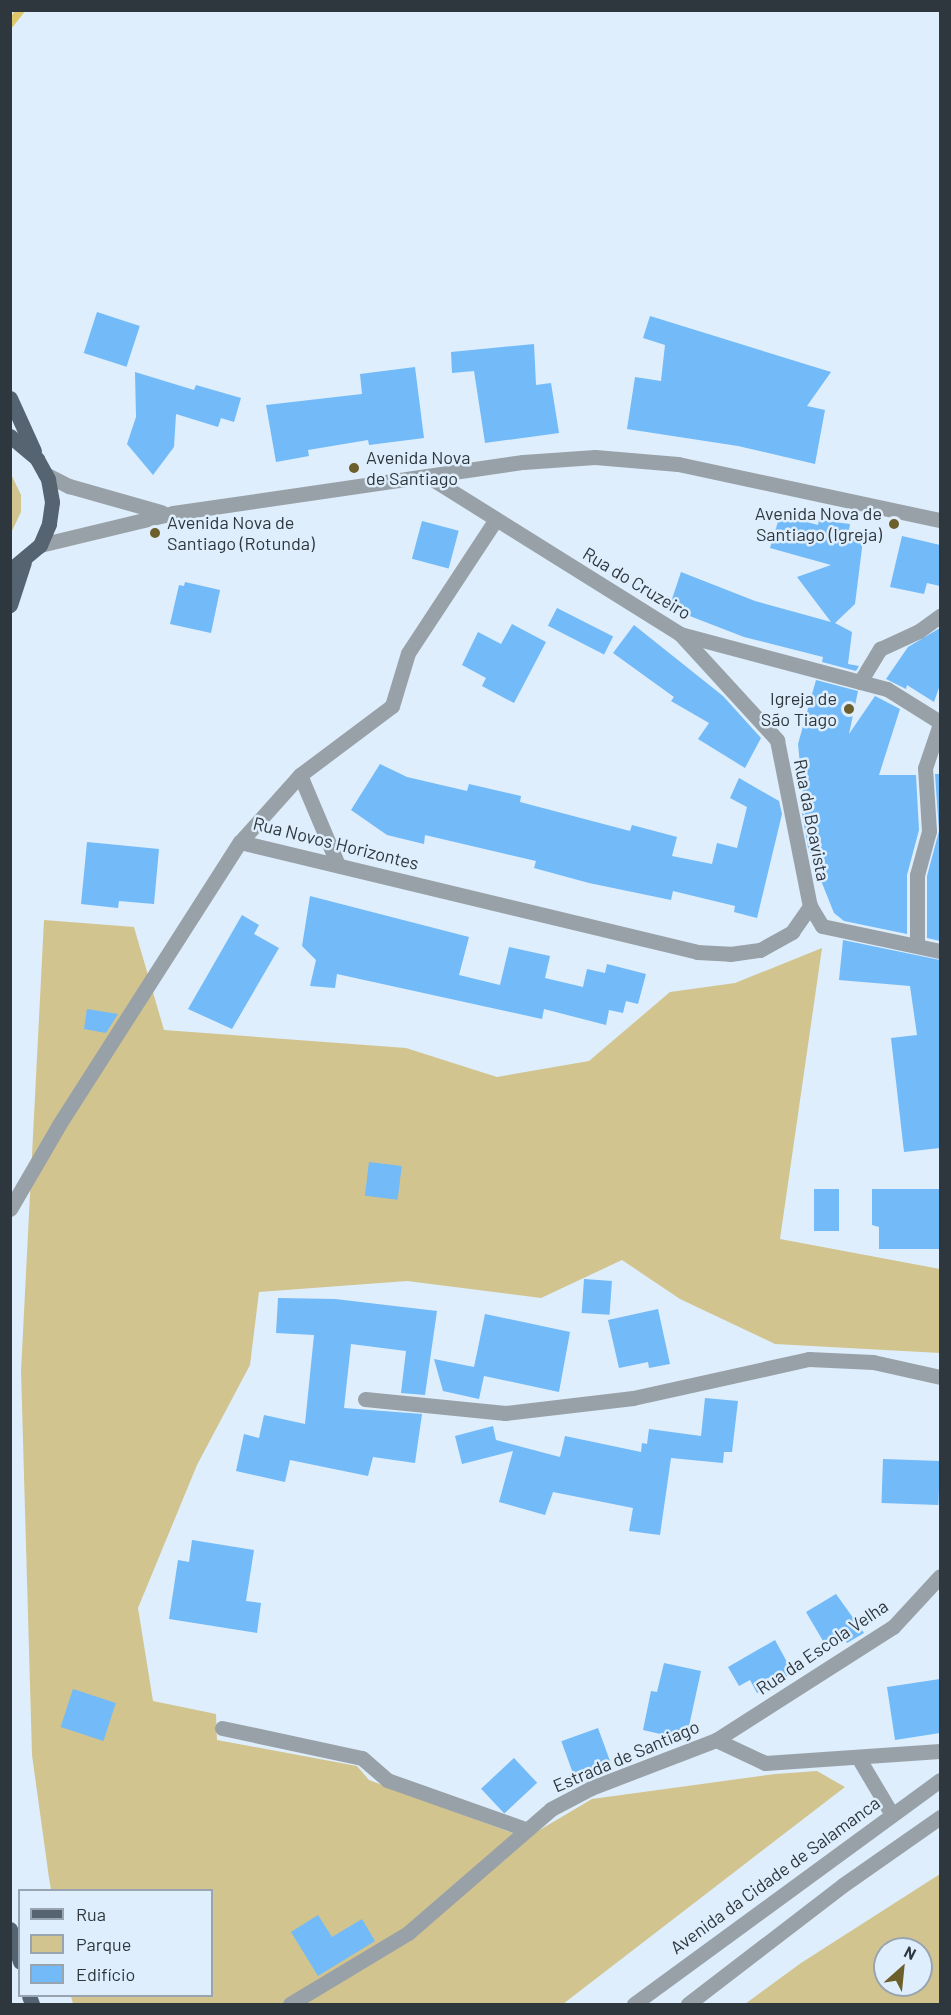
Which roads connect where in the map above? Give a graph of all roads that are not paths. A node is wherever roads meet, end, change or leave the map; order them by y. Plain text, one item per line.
1 (10, 398) edge
2 (10, 436) edge
3 (37, 459) junction
4 (45, 474) junction
5 (429, 477) junction
6 (172, 513) junction
7 (496, 519) junction
8 (940, 520) edge
9 (40, 545) junction
10 (24, 562) junction
11 (10, 570) edge
12 (10, 604) edge
13 (940, 616) edge
14 (680, 634) junction
15 (860, 682) junction
16 (939, 716) edge
17 (300, 775) junction
18 (240, 842) junction
19 (338, 865) junction
20 (810, 906) junction
21 (917, 945) junction
22 (940, 951) edge
23 (10, 1209) edge
24 (940, 1377) edge
25 (365, 1399) dead end
26 (940, 1576) edge
27 (222, 1728) dead end
28 (716, 1740) junction
29 (940, 1750) edge
30 (859, 1759) junction
31 (940, 1780) edge
32 (891, 1813) junction
33 (940, 1816) edge
34 (525, 1829) junction
35 (10, 1929) edge
36 (18, 1955) edge
37 (290, 2004) edge
38 (634, 2004) edge
39 (688, 2004) edge

1 - 3 main road
2 - 3 main road
3 - 4 main road
4 - 6 street
4 - 9 main road
5 - 6 street
5 - 7 street, Rua do Cruzeiro
5 - 8 street
6 - 9 street
7 - 14 street, Rua do Cruzeiro
7 - 17 street, Rua Novos Horizontes
9 - 10 main road
10 - 11 main road
10 - 12 main road
13 - 15 street
14 - 15 street, Rua do Cruzeiro
14 - 20 street, Rua da Boavista
15 - 16 street, Rua do Cruzeiro
16 - 21 street
17 - 18 street, Rua Novos Horizontes
17 - 19 street
18 - 19 street, Rua Novos Horizontes
18 - 23 street
19 - 20 street, Rua Novos Horizontes
20 - 21 street, Rua da Boavista
21 - 22 street, Rua da Boavista
24 - 25 street
26 - 28 street, Rua da Escola Velha
27 - 34 street
28 - 30 street, Estrada de Santiago
28 - 34 street, Estrada de Santiago
29 - 30 street, Estrada de Santiago
30 - 32 street
31 - 32 street, Avenida da Cidade de Salamanca
32 - 38 street, Avenida da Cidade de Salamanca
33 - 39 street
34 - 37 street, Estrada de Santiago
35 - 36 main road

